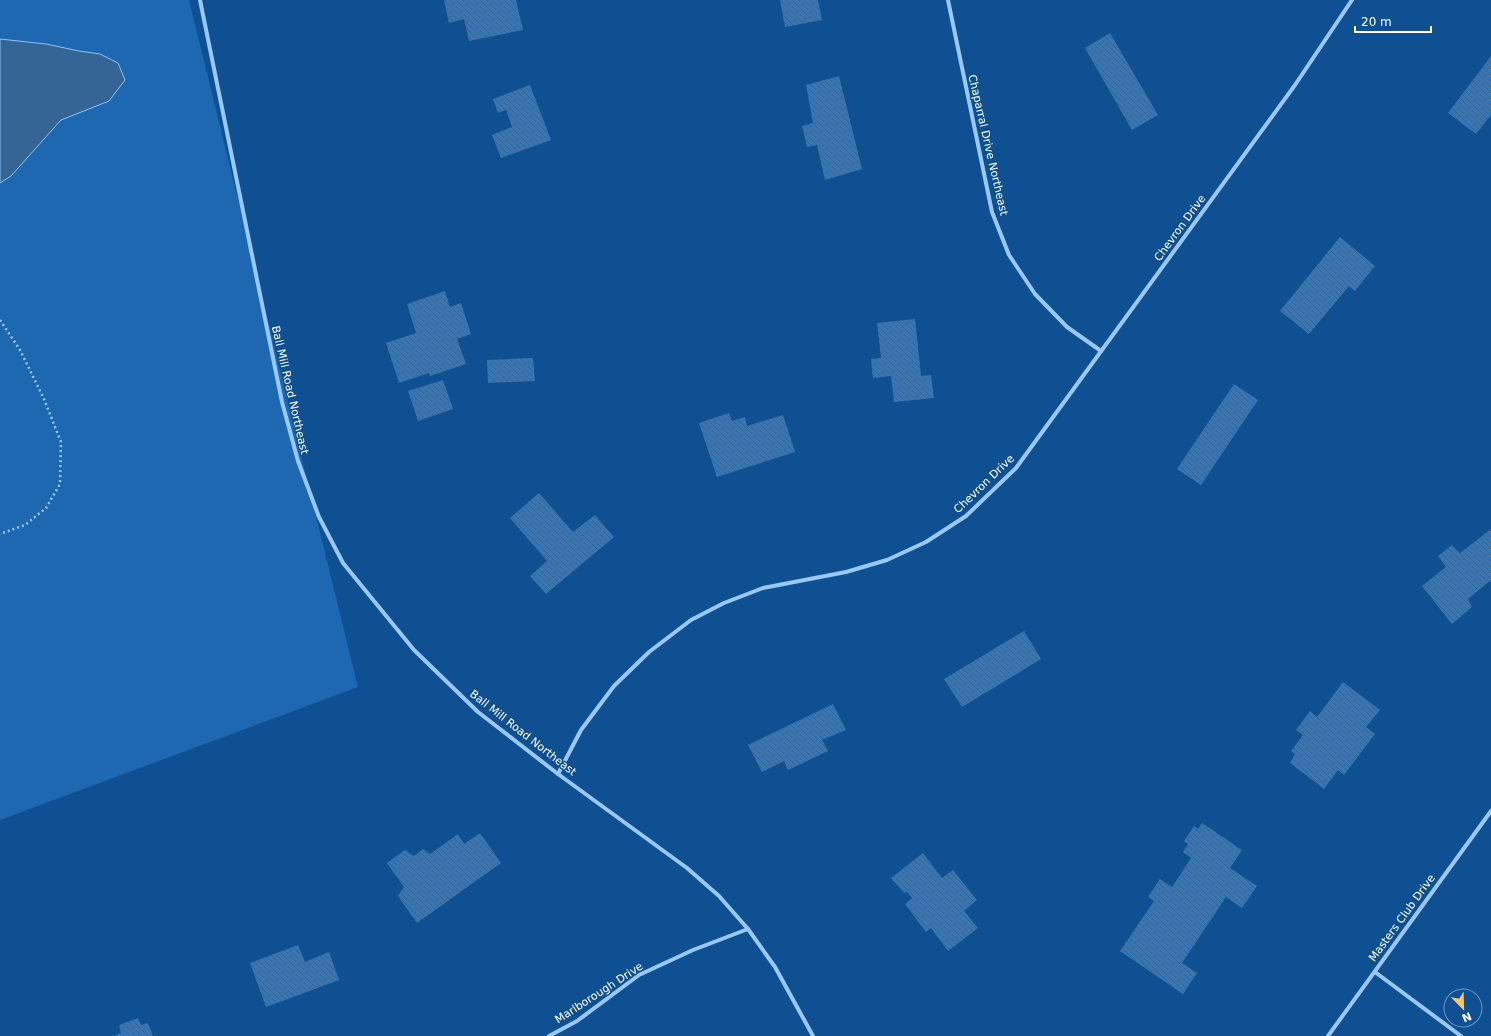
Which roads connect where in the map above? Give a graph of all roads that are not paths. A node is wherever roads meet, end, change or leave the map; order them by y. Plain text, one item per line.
1 (200, 0) edge
2 (948, 0) edge
3 (1352, 0) edge
4 (1101, 351) junction
5 (558, 774) junction
6 (1491, 811) edge
7 (748, 929) junction
8 (1375, 972) junction
9 (549, 1036) edge
10 (813, 1036) edge
11 (1328, 1036) edge
12 (1461, 1036) edge

1 - 5 street, Ball Mill Road Northeast
2 - 4 street, Chaparral Drive Northeast
3 - 4 street, Chevron Drive
4 - 5 street, Chevron Drive
5 - 7 street, Ball Mill Road Northeast
6 - 8 street, Masters Club Drive
7 - 9 street, Marlborough Drive
7 - 10 street, Ball Mill Road Northeast
8 - 11 street, Masters Club Drive
8 - 12 street

